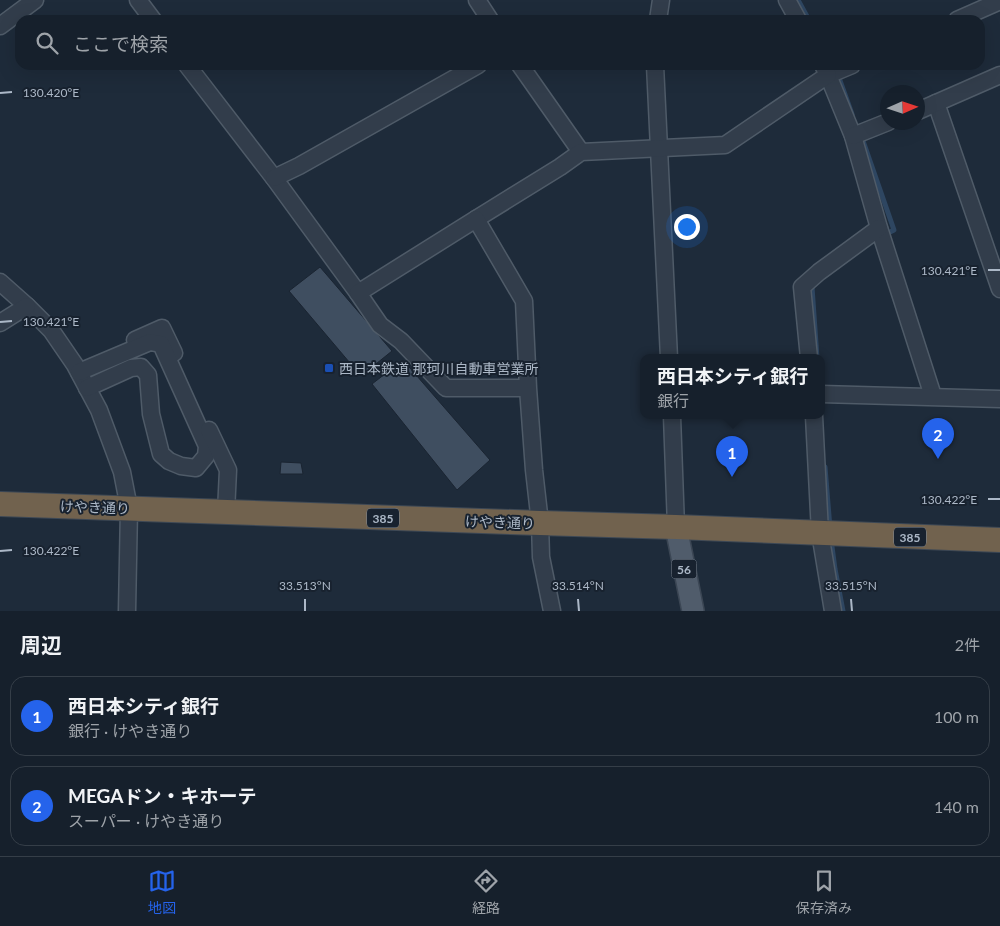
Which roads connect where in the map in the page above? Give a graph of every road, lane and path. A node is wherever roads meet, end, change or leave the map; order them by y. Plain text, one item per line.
1 (35, 0) edge
2 (138, 0) edge
3 (477, 0) edge
4 (661, 0) edge
5 (787, 0) edge
6 (1000, 2) edge
7 (149, 15) edge
8 (487, 15) edge
9 (659, 15) edge
10 (795, 15) edge
11 (969, 15) edge
12 (0, 26) edge
13 (191, 70) edge
14 (469, 70) edge
15 (524, 70) edge
16 (655, 70) edge
17 (826, 70) edge
18 (1000, 75) edge
19 (936, 103) junction
20 (925, 108) edge
21 (880, 125) edge
22 (853, 136) junction
23 (658, 148) junction
24 (581, 152) junction
25 (274, 178) junction
26 (476, 219) junction
27 (879, 228) junction
28 (0, 282) edge
29 (1000, 289) edge
30 (358, 293) junction
31 (27, 306) junction
32 (0, 322) edge
33 (669, 354) edge
34 (809, 354) edge
35 (77, 369) junction
36 (87, 388) junction
37 (528, 388) junction
38 (825, 394) edge
39 (933, 396) junction
40 (1000, 399) edge
41 (672, 419) edge
42 (814, 419) edge
43 (206, 423) junction
44 (207, 451) junction
45 (228, 470) junction
46 (0, 504) edge
47 (129, 508) junction
48 (226, 512) junction
49 (540, 523) junction
50 (676, 526) junction
51 (820, 533) junction
52 (1000, 540) edge
53 (127, 611) edge
54 (552, 611) edge
55 (693, 611) edge
56 (833, 611) edge

1 - 12 street
2 - 7 street
3 - 8 street
4 - 9 street
5 - 10 street
6 - 11 street
13 - 25 street
14 - 25 street
15 - 24 street
16 - 23 street
17 - 22 street
17 - 23 street
18 - 19 street
19 - 20 street
19 - 29 street
21 - 22 street
22 - 27 street
23 - 24 street
23 - 33 street
24 - 26 street
25 - 30 street
26 - 30 street
26 - 37 street
27 - 34 street
27 - 39 street
28 - 31 street
30 - 37 street
31 - 32 street
31 - 35 street
35 - 36 street
35 - 43 street
35 - 44 street
36 - 44 street
36 - 47 street
37 - 49 street
38 - 39 street
39 - 40 street
41 - 50 street
42 - 51 street
43 - 44 street
43 - 45 street
44 - 45 street
45 - 48 street
46 - 47 highway, けやき通り / 385
47 - 48 highway, けやき通り / 385
47 - 53 street
48 - 49 highway, けやき通り / 385
49 - 50 highway, けやき通り / 385
49 - 54 street
50 - 51 highway, けやき通り / 385
50 - 55 main road, 56
51 - 52 highway, けやき通り / 385
51 - 56 street

